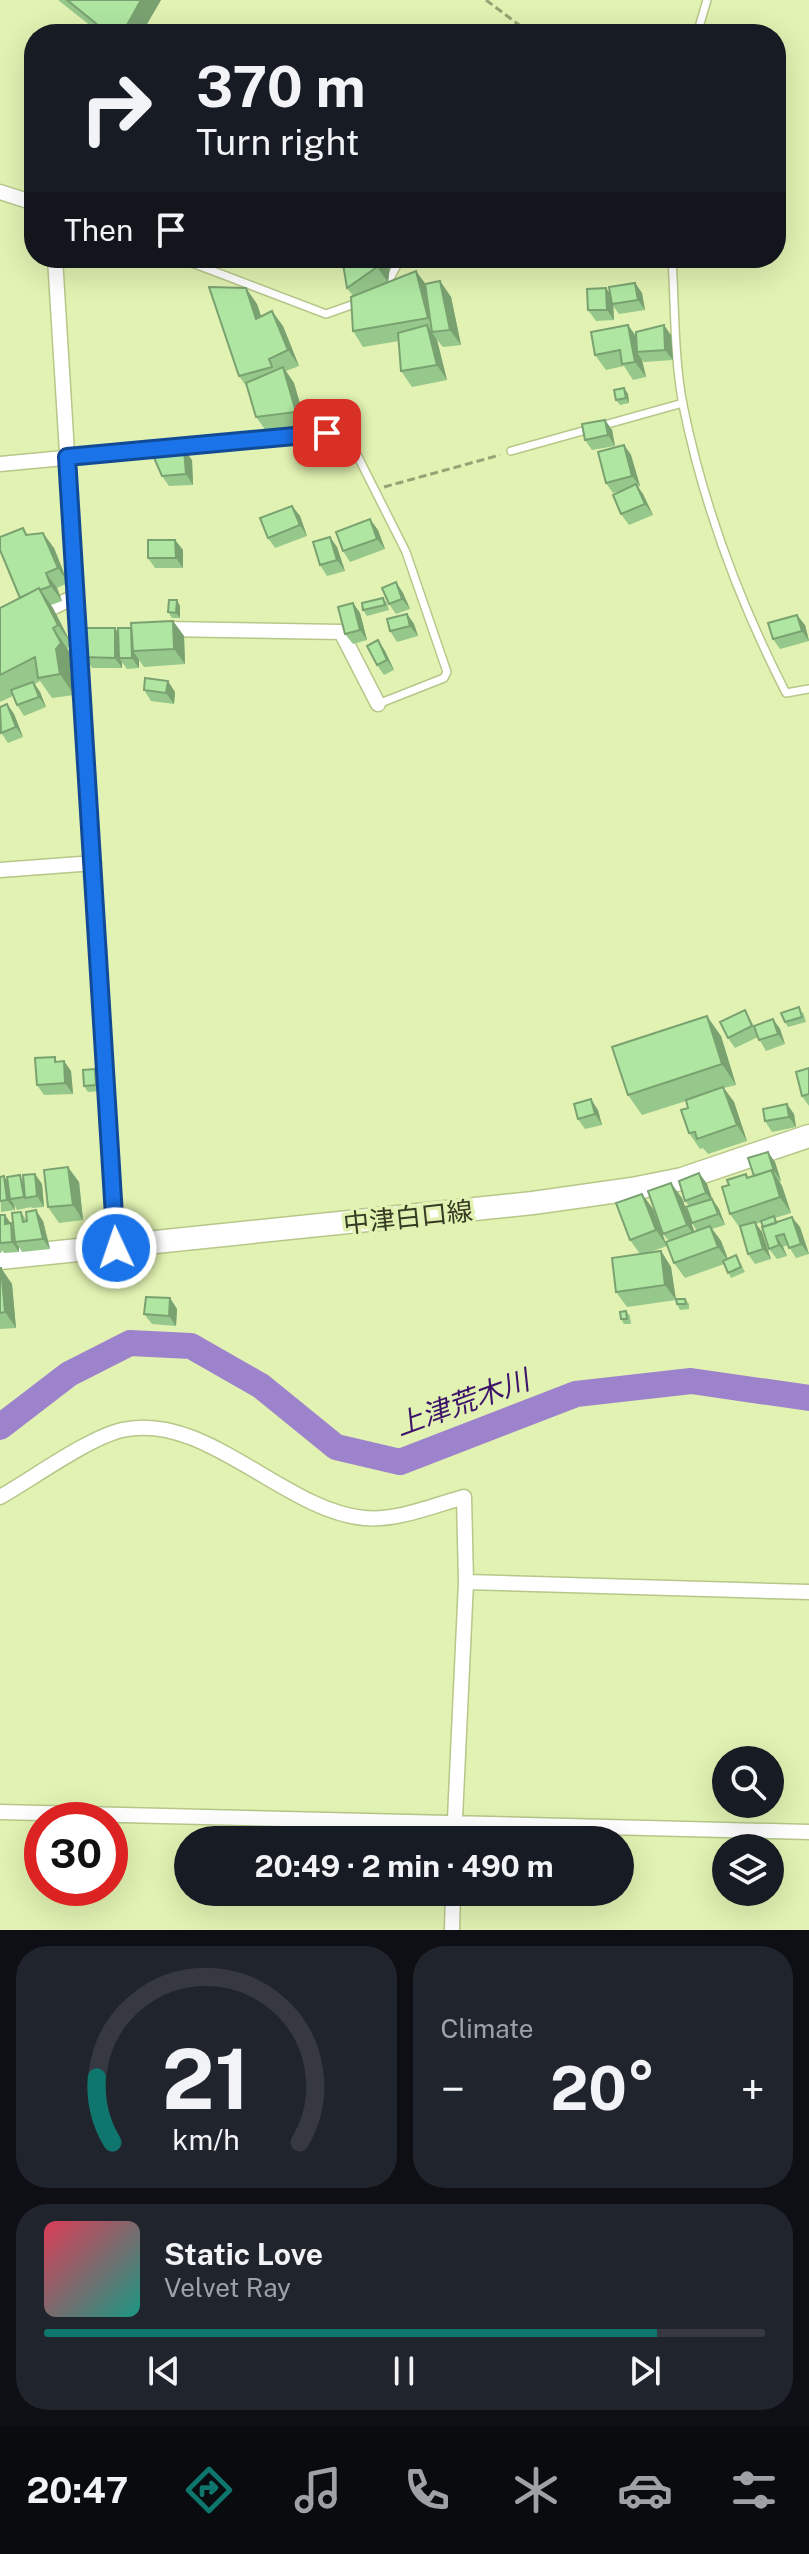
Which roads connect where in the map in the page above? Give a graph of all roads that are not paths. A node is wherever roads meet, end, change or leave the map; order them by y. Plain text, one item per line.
1 (707, 0) edge
2 (700, 24) edge
3 (0, 192) edge
4 (24, 200) edge
5 (56, 268) edge
6 (205, 268) edge
7 (395, 268) edge
8 (673, 268) edge
9 (380, 295) edge
10 (369, 299) edge
11 (683, 403) junction
12 (308, 435) joint
13 (511, 451) road end
14 (67, 457) junction
15 (0, 464) edge
16 (76, 596) junction
17 (25, 620) edge
18 (140, 629) edge
19 (809, 689) edge
20 (378, 704) joint
21 (94, 863) junction
22 (0, 870) edge
23 (809, 1136) edge
24 (116, 1248) junction
25 (0, 1258) edge
26 (0, 1497) edge
27 (466, 1582) junction
28 (809, 1592) edge
29 (0, 1812) edge
30 (455, 1823) junction
31 (455, 1826) edge
32 (809, 1832) edge
33 (453, 1906) edge
34 (452, 1930) edge

1 - 2 lane
3 - 4 street
5 - 14 street
6 - 10 lane
7 - 9 lane
8 - 11 lane
11 - 13 lane
11 - 19 lane
12 - 14 street
12 - 20 lane
14 - 15 street
14 - 16 street
16 - 17 street
16 - 21 street
18 - 20 street
21 - 22 street
21 - 24 street
23 - 24 main road, 中津白口線
24 - 25 main road, 中津白口線
26 - 27 street
27 - 28 street
27 - 30 street
29 - 30 street
30 - 31 street
30 - 32 street
33 - 34 street

